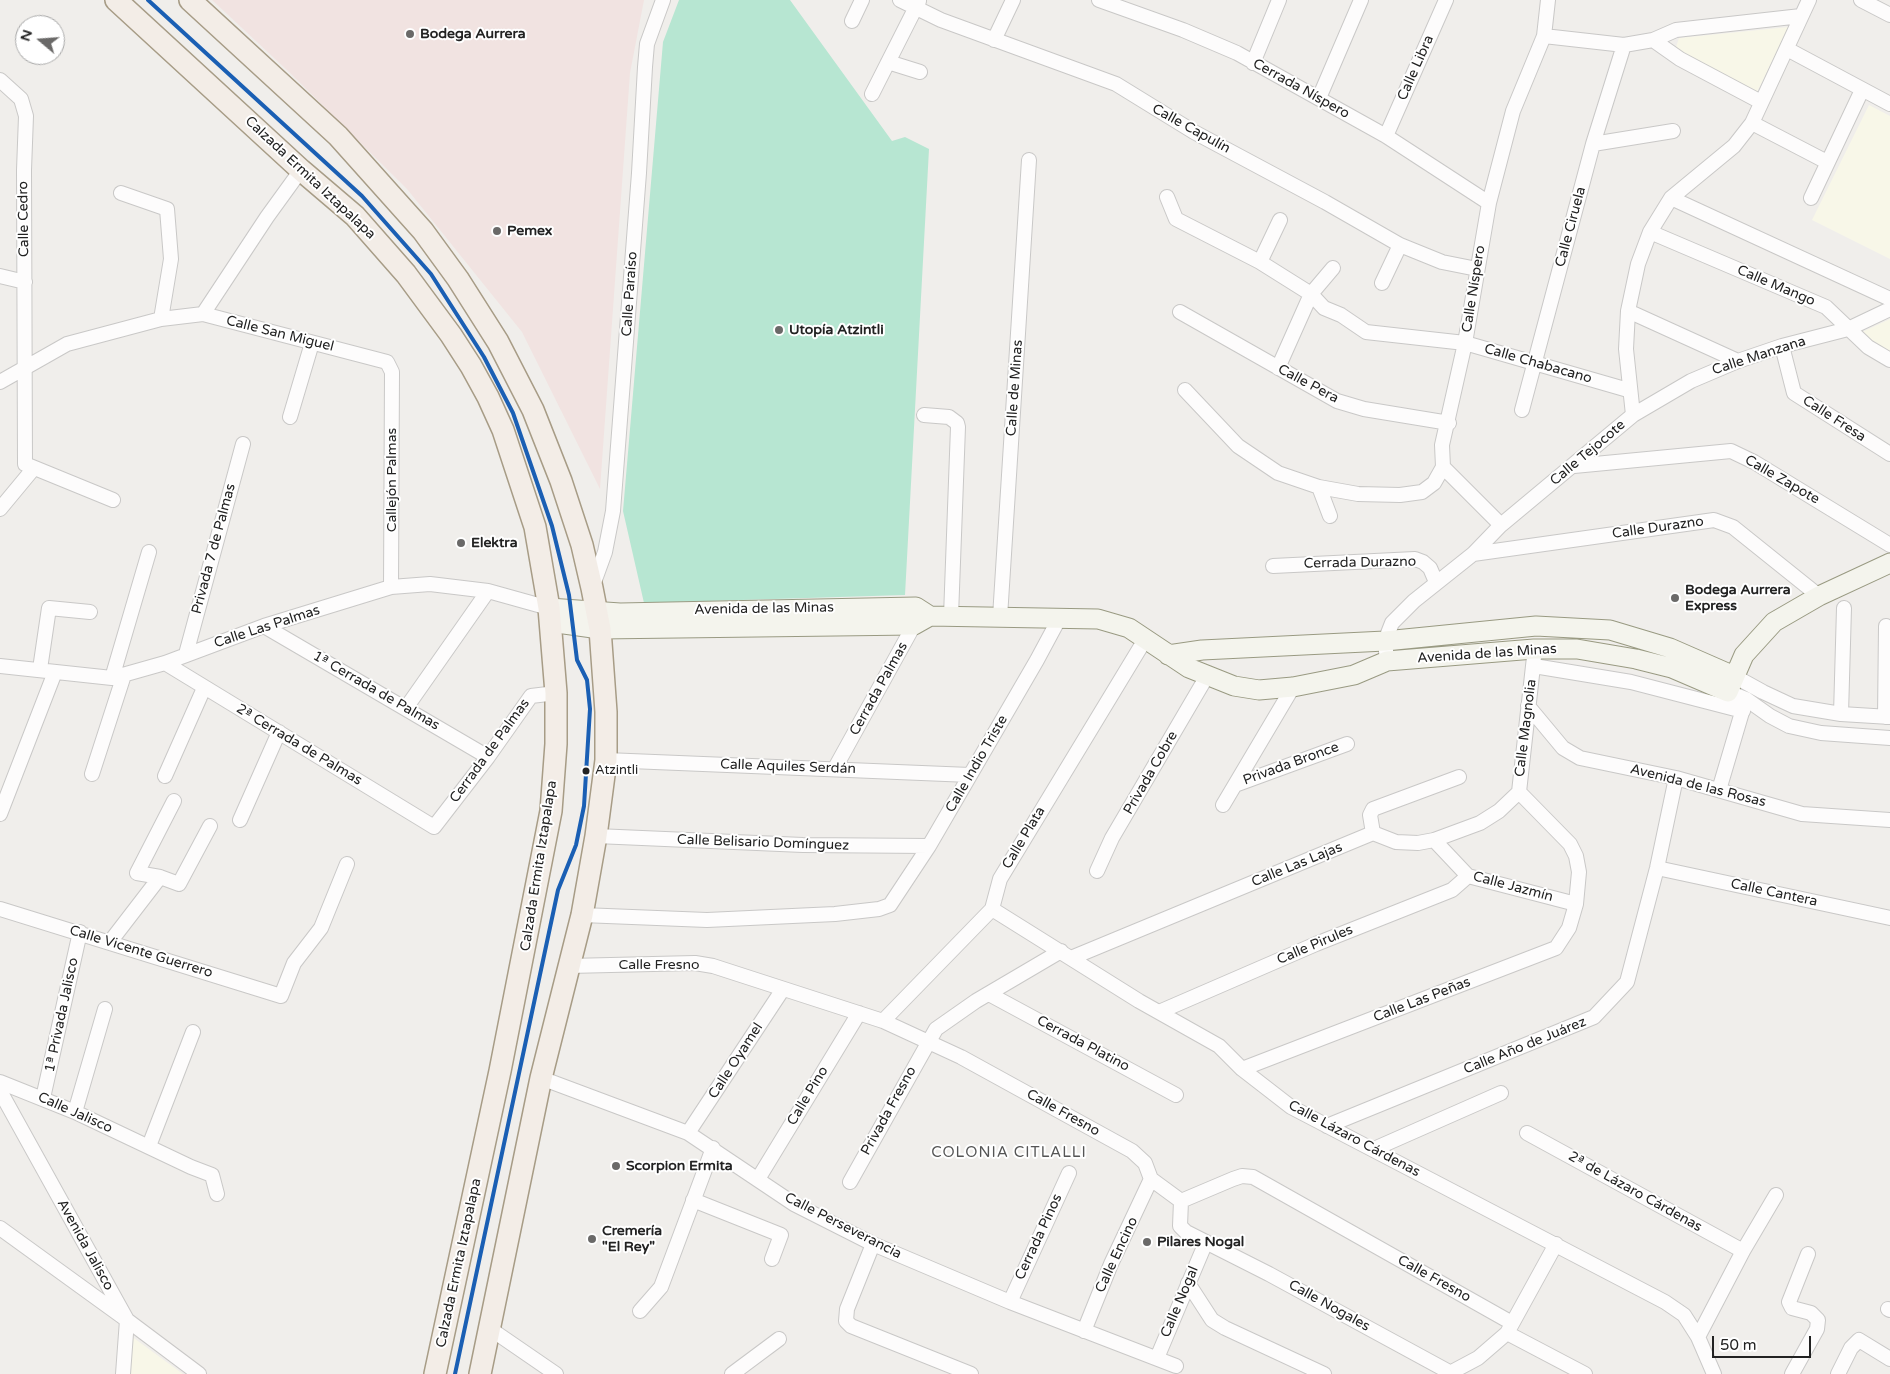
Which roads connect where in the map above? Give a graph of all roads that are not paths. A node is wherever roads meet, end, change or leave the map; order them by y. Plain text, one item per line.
1 (116, 0) edge
2 (190, 0) edge
3 (663, 0) edge
4 (862, 0) edge
5 (900, 0) edge
6 (1013, 0) edge
7 (1099, 0) edge
8 (1279, 0) edge
9 (1361, 0) edge
10 (1446, 0) edge
11 (1548, 0) edge
12 (1809, 0) edge
13 (1861, 0) edge
14 (917, 4) edge
15 (1890, 14) edge
16 (1802, 16) junction
17 (852, 21) dead end
18 (1544, 36) junction
19 (994, 40) junction
20 (1653, 40) junction
21 (1624, 45) junction
22 (1787, 49) junction
23 (888, 62) junction
24 (1253, 63) junction
25 (920, 72) dead end
26 (0, 80) edge
27 (1862, 90) junction
28 (872, 94) dead end
29 (1319, 98) junction
30 (1761, 102) junction
31 (1890, 104) edge
32 (1752, 123) junction
33 (1673, 131) dead end
34 (1386, 136) junction
35 (1593, 144) junction
36 (1030, 160) dead end
37 (1828, 162) junction
38 (301, 170) junction
39 (121, 193) dead end
40 (1167, 197) dead end
41 (1671, 198) junction
42 (1811, 198) dead end
43 (1489, 203) junction
44 (1280, 220) dead end
45 (1650, 232) junction
46 (1400, 245) junction
47 (1260, 262) junction
48 (1333, 268) dead end
49 (1477, 269) junction
50 (0, 276) edge
51 (25, 282) junction
52 (1382, 283) dead end
53 (1311, 294) junction
54 (1890, 299) edge
55 (1890, 309) edge
56 (1628, 311) junction
57 (1180, 312) dead end
58 (203, 314) junction
59 (161, 319) junction
60 (1848, 329) junction
61 (312, 343) junction
62 (1465, 343) junction
63 (1782, 346) junction
64 (1890, 360) edge
65 (1738, 361) junction
66 (1534, 364) junction
67 (25, 368) junction
68 (1278, 368) junction
69 (392, 372) joint
70 (0, 382) edge
71 (1184, 390) dead end
72 (1628, 390) junction
73 (1522, 410) dead end
74 (924, 415) dead end
75 (1633, 415) junction
76 (290, 417) dead end
77 (1449, 423) junction
78 (243, 444) dead end
79 (1890, 454) edge
80 (1574, 466) junction
81 (1443, 467) junction
82 (34, 468) junction
83 (1319, 487) junction
84 (113, 500) dead end
85 (0, 509) edge
86 (1330, 516) dead end
87 (1501, 525) junction
88 (1890, 545) edge
89 (149, 552) dead end
90 (1473, 554) junction
91 (1890, 564) edge
92 (1273, 566) dead end
93 (1436, 582) junction
94 (391, 588) junction
95 (592, 588) junction
96 (488, 591) junction
97 (1819, 596) junction
98 (1844, 608) dead end
99 (545, 611) junction
100 (90, 612) dead end
101 (920, 616) junction
102 (952, 616) junction
103 (1000, 617) junction
104 (1058, 619) junction
105 (598, 620) junction
106 (264, 626) junction
107 (1886, 626) dead end
108 (1146, 638) junction
109 (1385, 641) junction
110 (186, 654) junction
111 (1168, 654) junction
112 (1534, 657) junction
113 (1387, 662) junction
114 (165, 663) junction
115 (0, 666) edge
116 (40, 669) junction
117 (55, 672) junction
118 (1207, 676) junction
119 (118, 677) junction
120 (1731, 684) junction
121 (1293, 687) junction
122 (204, 688) junction
123 (556, 693) junction
124 (1744, 705) junction
125 (1528, 706) junction
126 (406, 708) junction
127 (1841, 714) junction
128 (1888, 717) edge
129 (279, 732) junction
130 (1890, 738) edge
131 (1347, 744) dead end
132 (488, 757) junction
133 (606, 760) junction
134 (835, 768) junction
135 (92, 774) dead end
136 (970, 775) junction
137 (165, 776) dead end
138 (1459, 778) dead end
139 (1676, 778) junction
140 (1235, 785) junction
141 (1719, 790) junction
142 (1519, 792) junction
143 (174, 801) dead end
144 (1223, 805) dead end
145 (0, 814) edge
146 (240, 820) dead end
147 (1890, 820) edge
148 (210, 826) dead end
149 (434, 827) joint
150 (1373, 833) junction
151 (596, 836) junction
152 (1434, 840) junction
153 (929, 846) junction
154 (347, 864) dead end
155 (1657, 868) junction
156 (1097, 871) dead end
157 (1468, 876) junction
158 (160, 877) junction
159 (1576, 904) junction
160 (992, 908) junction
161 (0, 909) edge
162 (582, 915) junction
163 (1890, 918) edge
164 (80, 932) junction
165 (110, 942) junction
166 (1066, 955) junction
167 (569, 966) junction
168 (783, 989) junction
169 (989, 994) junction
170 (105, 1009) dead end
171 (1159, 1012) junction
172 (859, 1013) junction
173 (883, 1021) junction
174 (193, 1032) dead end
175 (928, 1040) junction
176 (1242, 1069) junction
177 (541, 1078) junction
178 (0, 1082) edge
179 (0, 1091) edge
180 (1501, 1093) dead end
181 (1176, 1095) dead end
182 (43, 1098) junction
183 (75, 1112) junction
184 (1327, 1126) junction
185 (688, 1133) junction
186 (1527, 1133) dead end
187 (149, 1146) junction
188 (713, 1148) junction
189 (1374, 1149) junction
190 (1069, 1173) dead end
191 (758, 1179) junction
192 (1151, 1179) junction
193 (850, 1182) dead end
194 (217, 1194) dead end
195 (1776, 1194) dead end
196 (693, 1200) junction
197 (1181, 1201) junction
198 (0, 1228) edge
199 (1206, 1242) junction
200 (872, 1244) junction
201 (1556, 1244) junction
202 (1743, 1251) junction
203 (1808, 1254) dead end
204 (772, 1259) dead end
205 (1188, 1283) junction
206 (1010, 1302) junction
207 (640, 1312) dead end
208 (126, 1320) junction
209 (489, 1328) junction
210 (1510, 1328) junction
211 (1084, 1331) junction
212 (1698, 1338) junction
213 (779, 1339) dead end
214 (1157, 1358) junction
215 (1890, 1359) edge
216 (1176, 1366) dead end
217 (1449, 1373) edge
218 (123, 1374) edge
219 (199, 1374) edge
220 (435, 1374) edge
221 (480, 1374) edge
222 (556, 1374) edge
223 (732, 1374) edge
224 (971, 1374) edge
225 (1324, 1374) edge
226 (1585, 1374) edge
227 (1714, 1374) edge
228 (1792, 1374) edge
229 (1838, 1374) edge

1 - 38 main road, Calzada Ermita Iztapalapa
2 - 95 main road
3 - 95 street, Calle Paraíso
4 - 17 street
5 - 14 street, Calle Capulín
6 - 19 street
7 - 24 street, Cerrada Níspero
8 - 24 street
9 - 29 street
10 - 34 street, Calle Libra
11 - 18 street, Calle Níspero
12 - 16 street, Calle Tejocote
13 - 15 street
14 - 19 street, Calle Capulín
14 - 23 street
16 - 20 street
16 - 22 street, Calle Tejocote
18 - 21 street
18 - 43 street, Calle Níspero
19 - 46 street, Calle Capulín
20 - 21 street
20 - 30 street
21 - 35 street, Calle Ciruela
22 - 27 street
22 - 30 street, Calle Tejocote
23 - 25 street
23 - 28 street
24 - 29 street, Cerrada Níspero
26 - 51 street, Calle Cedro
27 - 31 street
27 - 37 street
29 - 34 street, Cerrada Níspero
30 - 32 street, Calle Tejocote
32 - 37 street
32 - 41 street, Calle Tejocote
33 - 35 street
34 - 43 street, Cerrada Níspero
35 - 66 street, Calle Ciruela
36 - 103 street, Calle de Minas
37 - 42 street
38 - 58 street
38 - 99 main road, Calzada Ermita Iztapalapa
39 - 59 street
40 - 47 street, Calle Chabacano
41 - 45 street, Calle Tejocote
41 - 54 street
43 - 49 street, Calle Níspero
44 - 47 street
45 - 56 street, Calle Tejocote
45 - 60 street, Calle Mango
46 - 49 street, Calle Capulín
46 - 52 street
47 - 53 street, Calle Chabacano
48 - 53 street
49 - 62 street, Calle Níspero
50 - 51 street
51 - 67 street, Calle Cedro
53 - 62 street, Calle Chabacano
53 - 68 street
55 - 60 street, Calle Manzana
56 - 65 street
56 - 72 street, Calle Tejocote
57 - 68 street, Calle Pera
58 - 59 street, Calle San Miguel
58 - 61 street, Calle San Miguel
59 - 67 street, Calle San Miguel
60 - 63 street, Calle Manzana
60 - 64 street, Calle Mango
61 - 69 street, Calle San Miguel
61 - 76 street
62 - 66 street, Calle Chabacano
62 - 77 street, Calle Níspero
63 - 65 street, Calle Manzana
63 - 79 street, Calle Fresa
65 - 75 street, Calle Manzana
66 - 72 street, Calle Chabacano
66 - 73 street, Calle Ciruela
67 - 70 street, Calle San Miguel
67 - 82 street, Calle Cedro
68 - 77 street, Calle Pera
69 - 94 street, Callejón Palmas
71 - 83 street
72 - 75 street, Calle Tejocote
74 - 102 street
75 - 80 street, Calle Tejocote
77 - 81 street, Calle Níspero
78 - 110 street, Privada 7 de Palmas
80 - 87 street, Calle Tejocote
80 - 88 street, Calle Zapote
81 - 83 street
81 - 87 street
82 - 84 street
82 - 85 street
83 - 86 street
87 - 90 street, Calle Tejocote
89 - 119 street
90 - 93 street, Calle Tejocote
90 - 97 street, Calle Durazno
91 - 97 street
92 - 93 street, Cerrada Durazno
93 - 109 street, Calle Tejocote
94 - 96 street, Calle Las Palmas
94 - 106 street, Calle Las Palmas
95 - 105 main road
96 - 99 street, Calle Las Palmas
96 - 126 street
97 - 120 street
98 - 127 street
99 - 105 street, Calle Las Palmas
99 - 123 main road, Calzada Ermita Iztapalapa
100 - 116 street
101 - 102 street, Avenida de las Minas
101 - 105 street, Avenida de las Minas
101 - 134 street, Cerrada Palmas
102 - 103 street, Avenida de las Minas
103 - 104 street, Avenida de las Minas
104 - 108 street, Avenida de las Minas
104 - 136 street, Calle Indio Triste
105 - 133 main road
106 - 110 street, Calle Las Palmas
106 - 126 street, 1ª Cerrada de Palmas
107 - 128 street
108 - 111 street, Avenida de las Minas
108 - 160 street, Calle Plata
109 - 111 street, Avenida de las Minas
109 - 113 street
109 - 120 street, Avenida de las Minas
110 - 114 street, Calle Las Palmas
111 - 118 street, Avenida de las Minas
112 - 113 street, Avenida de las Minas
112 - 120 street, Avenida de las Minas
112 - 124 street
112 - 125 street, Calle Magnolia
113 - 121 street, Avenida de las Minas
114 - 119 street, Calle Las Palmas
114 - 122 street, 2ª Cerrada de Palmas
115 - 116 street, Calle Las Palmas
116 - 117 street, Calle Las Palmas
117 - 119 street, Calle Las Palmas
117 - 145 street
118 - 121 street, Avenida de las Minas
118 - 156 street, Privada Cobre
119 - 135 street
120 - 124 street, Avenida de las Minas
120 - 127 street, Avenida de las Minas
121 - 140 street, Privada Bronce
122 - 129 street, 2ª Cerrada de Palmas
122 - 137 street
123 - 132 street, Cerrada de Palmas
123 - 220 main road, Calzada Ermita Iztapalapa
124 - 130 street, Avenida de las Minas
124 - 141 street
125 - 139 street, Avenida de las Rosas
125 - 142 street, Calle Magnolia
126 - 132 street, 1ª Cerrada de Palmas
127 - 128 street, Avenida de las Minas
129 - 146 street
129 - 149 street, 2ª Cerrada de Palmas
131 - 140 street, Privada Bronce
132 - 149 street, Cerrada de Palmas
133 - 134 street, Calle Aquiles Serdán
133 - 151 main road
134 - 136 street, Calle Aquiles Serdán
136 - 153 street, Calle Indio Triste
138 - 150 street
139 - 141 street, Avenida de las Rosas
139 - 155 street, Calle Año de Juárez
140 - 144 street, Privada Bronce
141 - 147 street, Avenida de las Rosas
142 - 152 street
142 - 159 street, Calle Magnolia
143 - 158 street
148 - 158 street
150 - 152 street
150 - 166 street, Calle Las Lajas
151 - 153 street, Calle Belisario Domínguez
151 - 162 main road
152 - 157 street, Calle Jazmín
153 - 162 street, Calle Indio Triste
154 - 165 street, Calle Vicente Guerrero
155 - 163 street, Calle Cantera
155 - 184 street, Calle Año de Juárez
157 - 159 street, Calle Jazmín
157 - 171 street, Calle Pirules
158 - 165 street
159 - 176 street, Calle Las Peñas
160 - 166 street, Calle Lázaro Cárdenas
160 - 173 street, Calle Plata
161 - 164 street, Calle Vicente Guerrero
162 - 167 main road
164 - 165 street, Calle Vicente Guerrero
164 - 182 street, 1ª Privada Jalisco
166 - 169 street, Calle Las Lajas
166 - 171 street, Calle Lázaro Cárdenas
167 - 168 street, Calle Fresno
167 - 177 main road
168 - 172 street, Calle Fresno
168 - 185 street, Calle Oyamel
169 - 175 street, Calle Las Lajas
169 - 181 street, Cerrada Platino
170 - 183 street
171 - 176 street, Calle Lázaro Cárdenas
172 - 173 street, Calle Fresno
172 - 191 street, Calle Pino
173 - 175 street, Calle Fresno
174 - 187 street
175 - 192 street, Calle Fresno
175 - 193 street, Privada Fresno
176 - 184 street, Calle Lázaro Cárdenas
177 - 185 street, Calle Perseverancia
177 - 209 main road
178 - 182 street, Calle Jalisco
179 - 208 street, Avenida Jalisco
180 - 189 street
182 - 183 street, Calle Jalisco
183 - 187 street, Calle Jalisco
184 - 189 street, Calle Lázaro Cárdenas
185 - 188 street, Calle Perseverancia
186 - 202 street, 2ª de Lázaro Cárdenas
187 - 194 street, Calle Jalisco
188 - 191 street, Calle Perseverancia
188 - 196 street
189 - 201 street, Calle Lázaro Cárdenas
190 - 206 street, Cerrada Pinos
191 - 200 street, Calle Perseverancia
192 - 197 street, Calle Fresno
192 - 211 street, Calle Encino
195 - 202 street
196 - 204 street
196 - 207 street
197 - 199 street
197 - 210 street, Calle Fresno
198 - 208 street
199 - 205 street, Calle Nogal
199 - 217 street, Calle Nogales
200 - 206 street, Calle Perseverancia
200 - 224 street
201 - 210 street
201 - 212 street, Calle Lázaro Cárdenas
202 - 212 street
203 - 228 street
205 - 214 street, Calle Nogal
205 - 225 street
206 - 211 street
208 - 218 street
208 - 219 street, Avenida Jalisco
209 - 221 main road
209 - 222 street
210 - 217 street
210 - 226 street, Calle Fresno
211 - 214 street
212 - 227 street, Calle Lázaro Cárdenas
213 - 223 street
214 - 216 street
215 - 229 street

